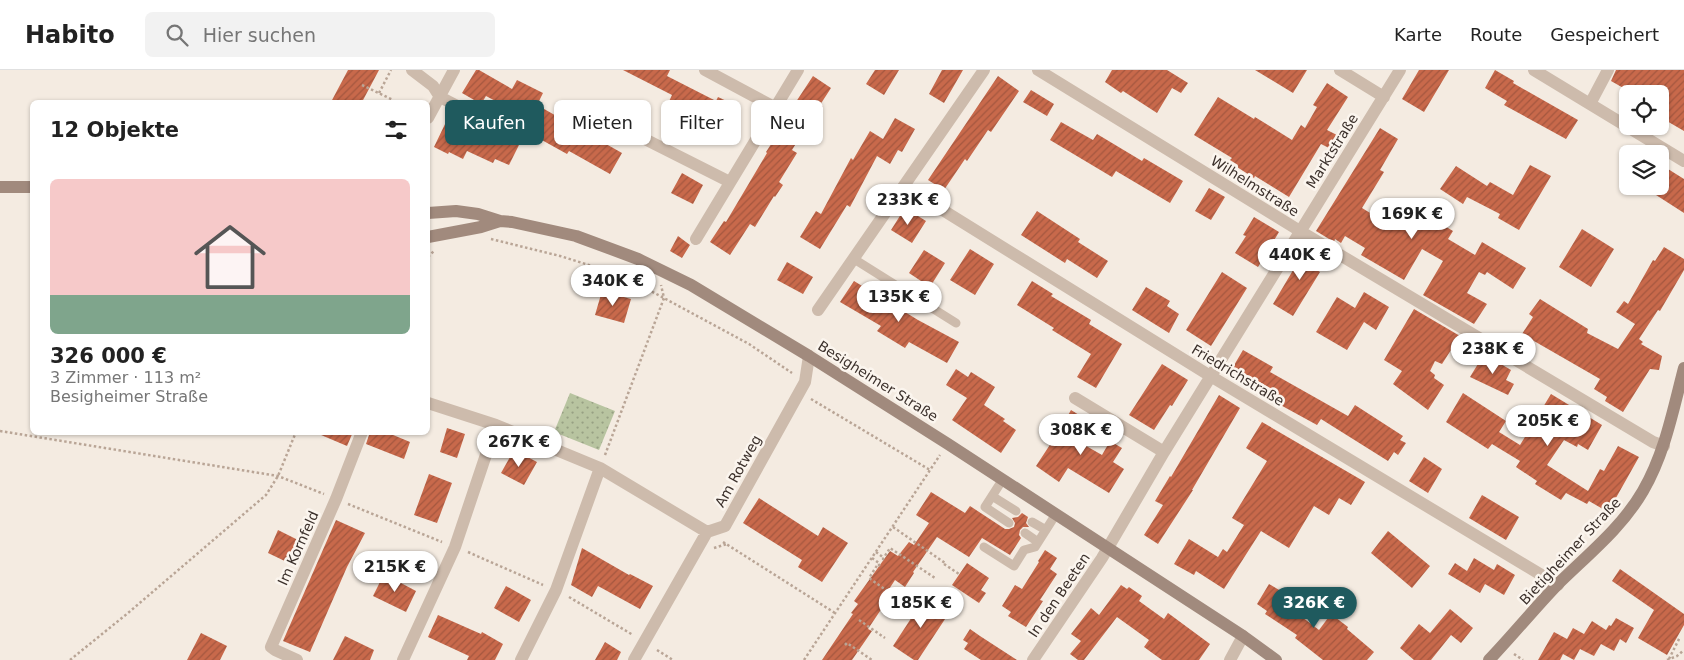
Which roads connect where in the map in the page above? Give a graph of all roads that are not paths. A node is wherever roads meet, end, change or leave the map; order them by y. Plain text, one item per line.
1 (412, 70) edge
2 (454, 70) edge
3 (705, 70) edge
4 (798, 70) edge
5 (984, 70) edge
6 (1038, 70) edge
7 (1340, 70) edge
8 (1400, 70) edge
9 (1534, 70) edge
10 (1608, 70) edge
11 (440, 97) junction
12 (1384, 97) junction
13 (446, 100) edge
14 (761, 100) edge
15 (781, 100) edge
16 (1590, 104) junction
17 (430, 114) edge
18 (651, 142) edge
19 (753, 145) edge
20 (1684, 161) edge
21 (730, 182) junction
22 (904, 186) junction
23 (0, 187) edge
24 (30, 187) edge
25 (430, 213) edge
26 (500, 221) junction
27 (1300, 232) junction
28 (430, 237) edge
29 (696, 239) dead end
30 (854, 259) junction
31 (818, 310) dead end
32 (956, 323) dead end
33 (809, 356) junction
34 (1684, 368) edge
35 (1212, 377) junction
36 (1075, 398) dead end
37 (430, 404) edge
38 (496, 424) junction
39 (361, 435) edge
40 (1664, 446) junction
41 (1164, 452) junction
42 (600, 468) junction
43 (1003, 479) junction
44 (992, 496) junction
45 (1016, 511) dead end
46 (1056, 514) junction
47 (1032, 522) dead end
48 (1009, 523) dead end
49 (1046, 530) junction
50 (707, 532) junction
51 (1025, 533) dead end
52 (1038, 542) junction
53 (984, 547) dead end
54 (1107, 547) junction
55 (1558, 584) junction
56 (1243, 636) junction
57 (297, 660) edge
58 (403, 660) edge
59 (521, 660) edge
60 (634, 660) edge
61 (1033, 660) edge
62 (1230, 660) edge
63 (1276, 660) edge
64 (1489, 660) edge

1 - 11 street
2 - 11 street
3 - 14 street
4 - 15 street
5 - 22 street
6 - 27 street, Wilhelmstraße
7 - 12 street
8 - 12 street, Marktstraße
9 - 16 street
10 - 16 street
11 - 13 street
11 - 17 street
12 - 27 street, Marktstraße
16 - 20 street
18 - 21 street
19 - 21 street
21 - 29 street
22 - 30 street
22 - 35 street, Friedrichstraße
23 - 24 main road
25 - 26 main road, Besigheimer Straße
26 - 28 main road
26 - 33 main road, Besigheimer Straße
27 - 35 street, Marktstraße
27 - 40 street, Wilhelmstraße
30 - 31 street
30 - 32 lane
33 - 43 main road, Besigheimer Straße
33 - 50 street, Am Rotweg
34 - 40 main road, Bietigheimer Straße
35 - 41 street, Marktstraße
35 - 55 street, Friedrichstraße
36 - 41 street
37 - 38 street
38 - 42 street
38 - 58 street
39 - 57 street, Im Kornfeld
40 - 55 main road, Bietigheimer Straße
41 - 54 street, Marktstraße
42 - 50 street
42 - 59 street
43 - 44 lane
43 - 46 main road, Besigheimer Straße
44 - 45 lane
44 - 48 lane
46 - 49 lane
46 - 54 main road, Besigheimer Straße
47 - 49 lane
49 - 52 lane
50 - 60 street
51 - 52 lane
52 - 53 lane
54 - 56 main road, Besigheimer Straße
54 - 61 street, In den Beeten
55 - 64 main road, Bietigheimer Straße
56 - 62 street
56 - 63 main road, Besigheimer Straße

